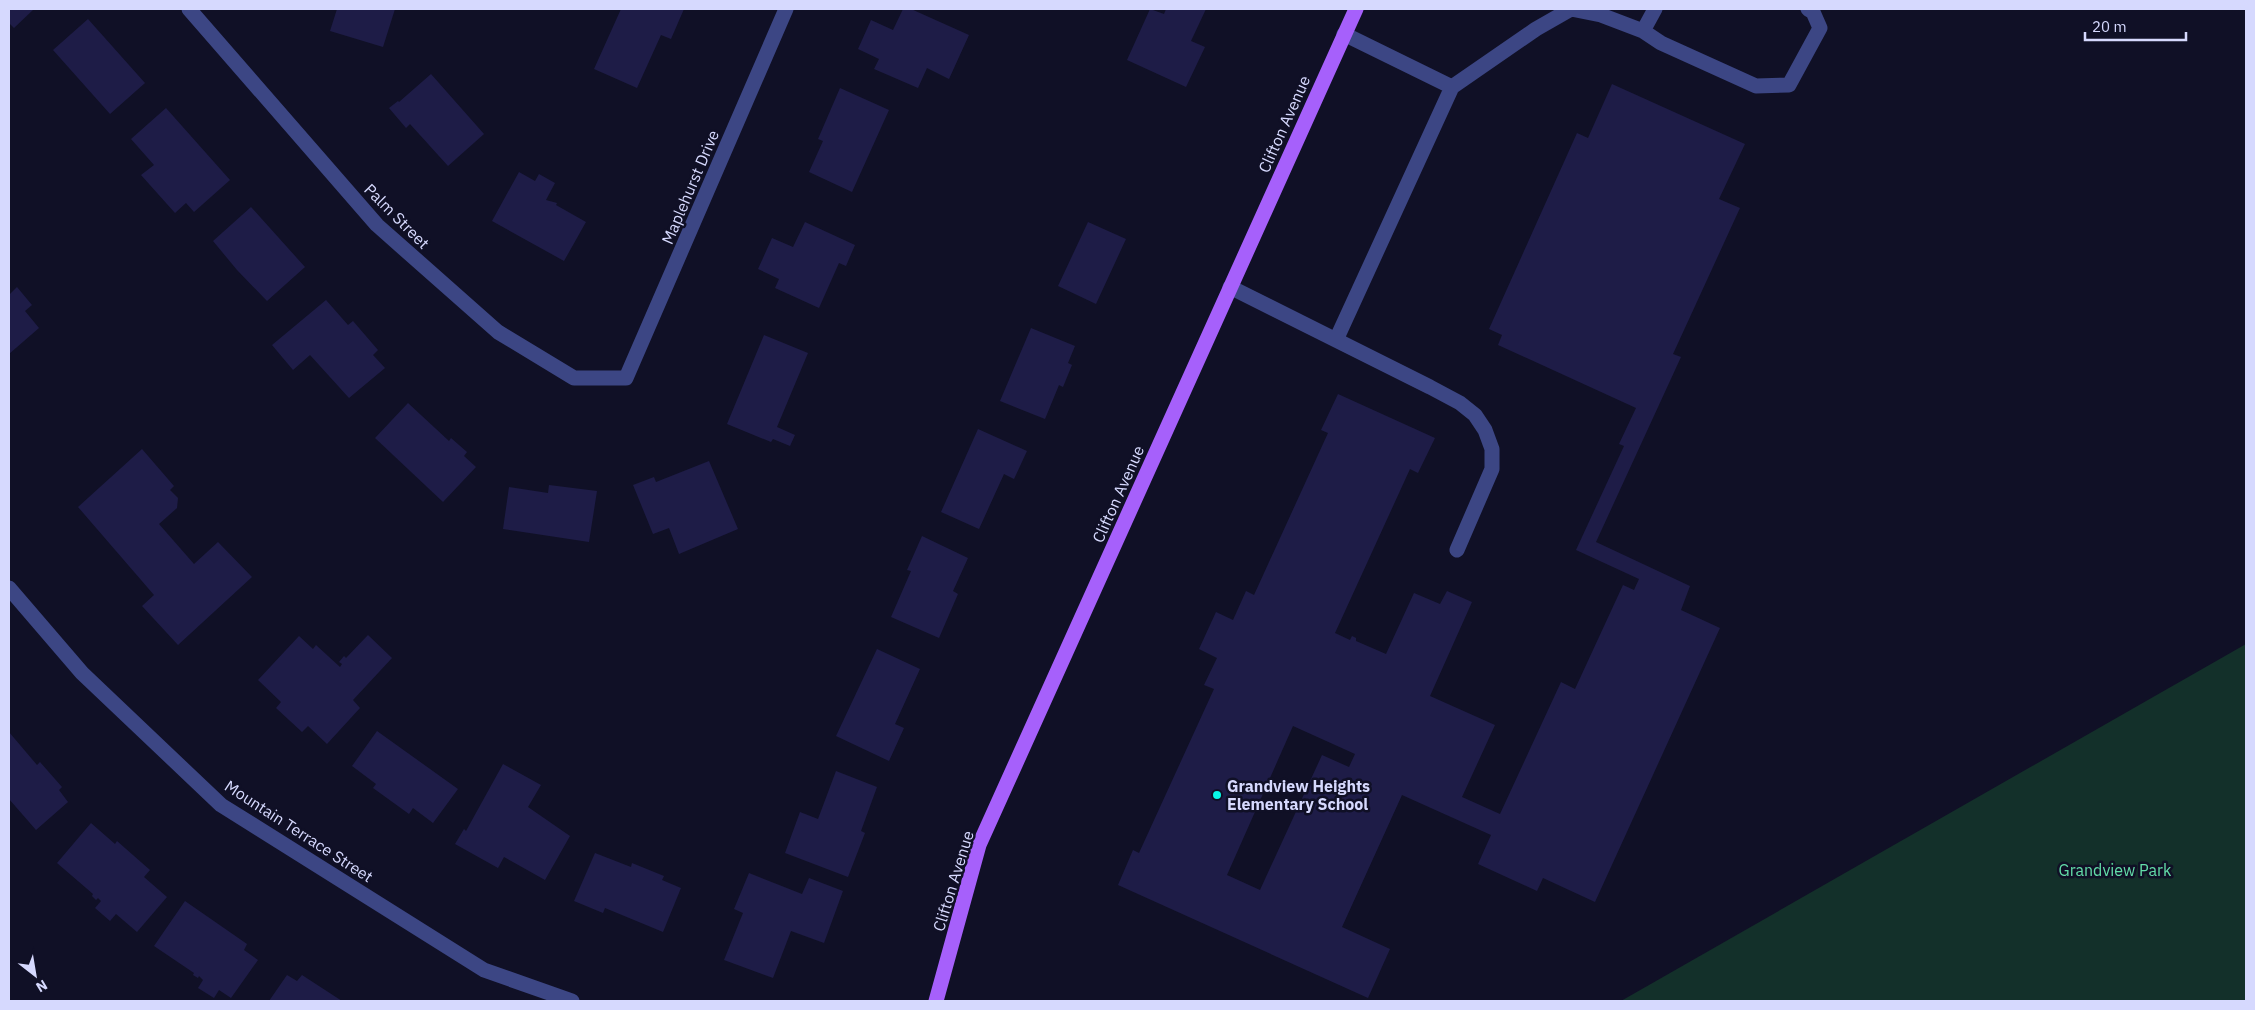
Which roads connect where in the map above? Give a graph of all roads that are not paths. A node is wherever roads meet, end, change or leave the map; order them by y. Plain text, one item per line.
1 (189, 9) edge
2 (786, 9) edge
3 (1356, 9) edge
4 (1655, 9) edge
5 (1808, 9) edge
6 (1642, 31) junction
7 (1344, 34) junction
8 (1452, 87) junction
9 (1230, 287) junction
10 (1336, 340) junction
11 (626, 378) joint
12 (1457, 550) dead end
13 (9, 588) edge
14 (572, 1001) edge
15 (936, 1001) edge

1 - 11 street, Palm Street
2 - 11 street, Maplehurst Drive
3 - 7 main road, Clifton Avenue
4 - 6 street
5 - 6 street
6 - 8 street
7 - 8 street
7 - 9 main road, Clifton Avenue
8 - 10 street
9 - 10 street
9 - 15 main road, Clifton Avenue
10 - 12 street
13 - 14 street, Mountain Terrace Street

